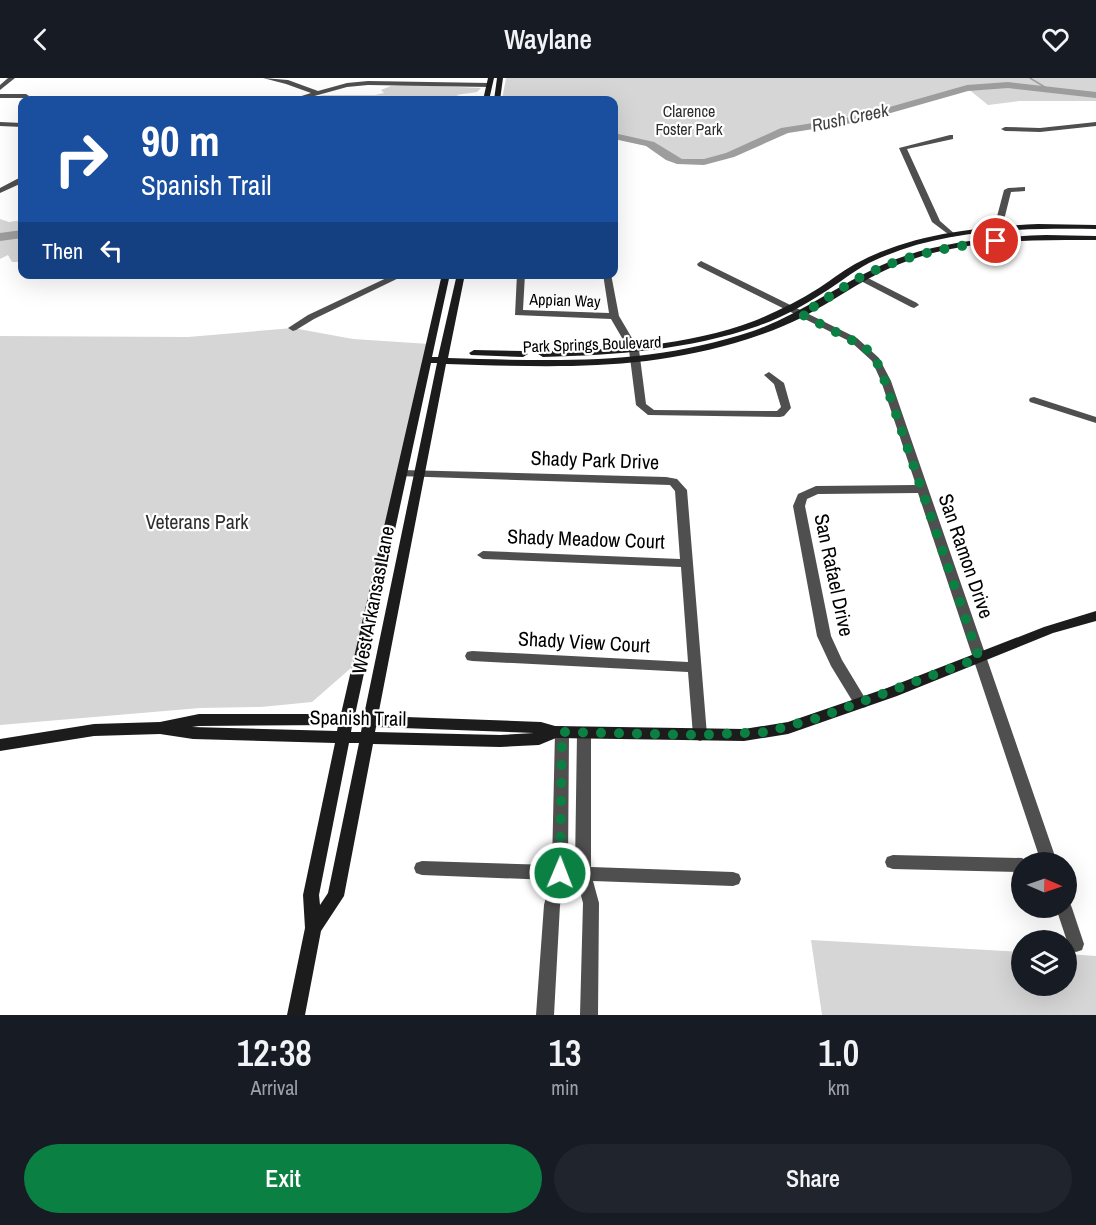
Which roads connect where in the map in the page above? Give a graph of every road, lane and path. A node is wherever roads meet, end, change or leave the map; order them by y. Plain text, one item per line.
1 (12, 78) edge
2 (266, 78) edge
3 (500, 78) edge
4 (490, 82) edge
5 (0, 88) edge
6 (317, 93) junction
7 (0, 96) edge
8 (26, 96) dead end
9 (307, 96) edge
10 (497, 96) edge
11 (0, 124) edge
12 (1096, 124) edge
13 (18, 125) edge
14 (1005, 129) dead end
15 (950, 137) dead end
16 (18, 182) edge
17 (1022, 189) dead end
18 (0, 191) edge
19 (1096, 227) edge
20 (1002, 228) junction
21 (977, 231) junction
22 (952, 235) junction
23 (1096, 238) edge
24 (970, 244) junction
25 (701, 264) dead end
26 (860, 277) junction
27 (392, 279) edge
28 (445, 279) edge
29 (460, 279) edge
30 (521, 279) edge
31 (608, 279) edge
32 (914, 305) dead end
33 (789, 308) junction
34 (801, 314) junction
35 (614, 316) junction
36 (293, 328) dead end
37 (635, 355) junction
38 (427, 356) junction
39 (444, 357) junction
40 (769, 375) dead end
41 (1034, 400) dead end
42 (1096, 420) edge
43 (402, 474) junction
44 (419, 475) junction
45 (922, 489) junction
46 (483, 555) dead end
47 (687, 563) junction
48 (1096, 616) edge
49 (472, 656) dead end
50 (979, 658) junction
51 (695, 668) junction
52 (861, 703) junction
53 (346, 719) junction
54 (371, 720) junction
55 (160, 728) junction
56 (559, 732) junction
57 (584, 733) junction
58 (700, 735) junction
59 (343, 737) junction
60 (367, 738) junction
61 (0, 745) edge
62 (1046, 852) edge
63 (893, 862) dead end
64 (1011, 865) edge
65 (422, 868) dead end
66 (560, 873) junction
67 (584, 874) junction
68 (733, 879) dead end
69 (313, 928) junction
70 (296, 1015) edge
71 (545, 1015) edge
72 (589, 1015) edge

1 - 5 street
2 - 6 street
3 - 10 main road
4 - 6 street
6 - 9 street
7 - 8 street
11 - 13 street
12 - 14 street
15 - 22 street
16 - 18 street
17 - 20 street
19 - 20 main road, Park Springs Boulevard
20 - 21 main road, Park Springs Boulevard
21 - 22 main road, Park Springs Boulevard
21 - 24 main road
22 - 33 main road, Park Springs Boulevard
23 - 24 main road, Park Springs Boulevard
24 - 26 main road, Park Springs Boulevard
25 - 33 street, San Ramon Drive
26 - 32 street
26 - 34 main road, Park Springs Boulevard
27 - 36 street
28 - 38 main road, West Arkansas Lane
29 - 39 main road, West Arkansas Lane
30 - 35 street, Appian Way
31 - 35 street, Appian Way
33 - 34 street, San Ramon Drive
33 - 37 main road, Park Springs Boulevard
34 - 37 main road, Park Springs Boulevard
34 - 45 street, San Ramon Drive
35 - 37 street, Appian Way
37 - 39 main road, Park Springs Boulevard
37 - 40 street
38 - 39 main road, Park Springs Boulevard
38 - 43 main road, West Arkansas Lane
39 - 44 main road, West Arkansas Lane
41 - 42 street
43 - 44 street, Shady Park Drive
43 - 53 main road, West Arkansas Lane
44 - 47 street, Shady Park Drive
44 - 54 main road, West Arkansas Lane
45 - 50 street, San Ramon Drive
45 - 52 street, San Rafael Drive
46 - 47 street, Shady Meadow Court
47 - 51 street, Shady Park Drive
48 - 50 main road, Spanish Trail
49 - 51 street, Shady View Court
50 - 52 main road, Spanish Trail
50 - 62 street, San Ramon Drive
51 - 58 street, Shady Park Drive
52 - 58 main road, Spanish Trail
53 - 54 main road, Spanish Trail
53 - 55 main road, Spanish Trail
53 - 59 main road, West Arkansas Lane
54 - 56 main road, Spanish Trail
54 - 60 main road, West Arkansas Lane
55 - 59 main road, Spanish Trail
55 - 61 main road, Spanish Trail
56 - 57 main road, Spanish Trail
56 - 60 main road, Spanish Trail
56 - 66 street
57 - 58 main road, Spanish Trail
57 - 67 street
59 - 60 main road, Spanish Trail
59 - 69 main road, West Arkansas Lane
60 - 69 main road, West Arkansas Lane
63 - 64 street
65 - 66 street
66 - 67 street
66 - 71 street
67 - 68 street
67 - 72 street
69 - 70 main road, West Arkansas Lane

